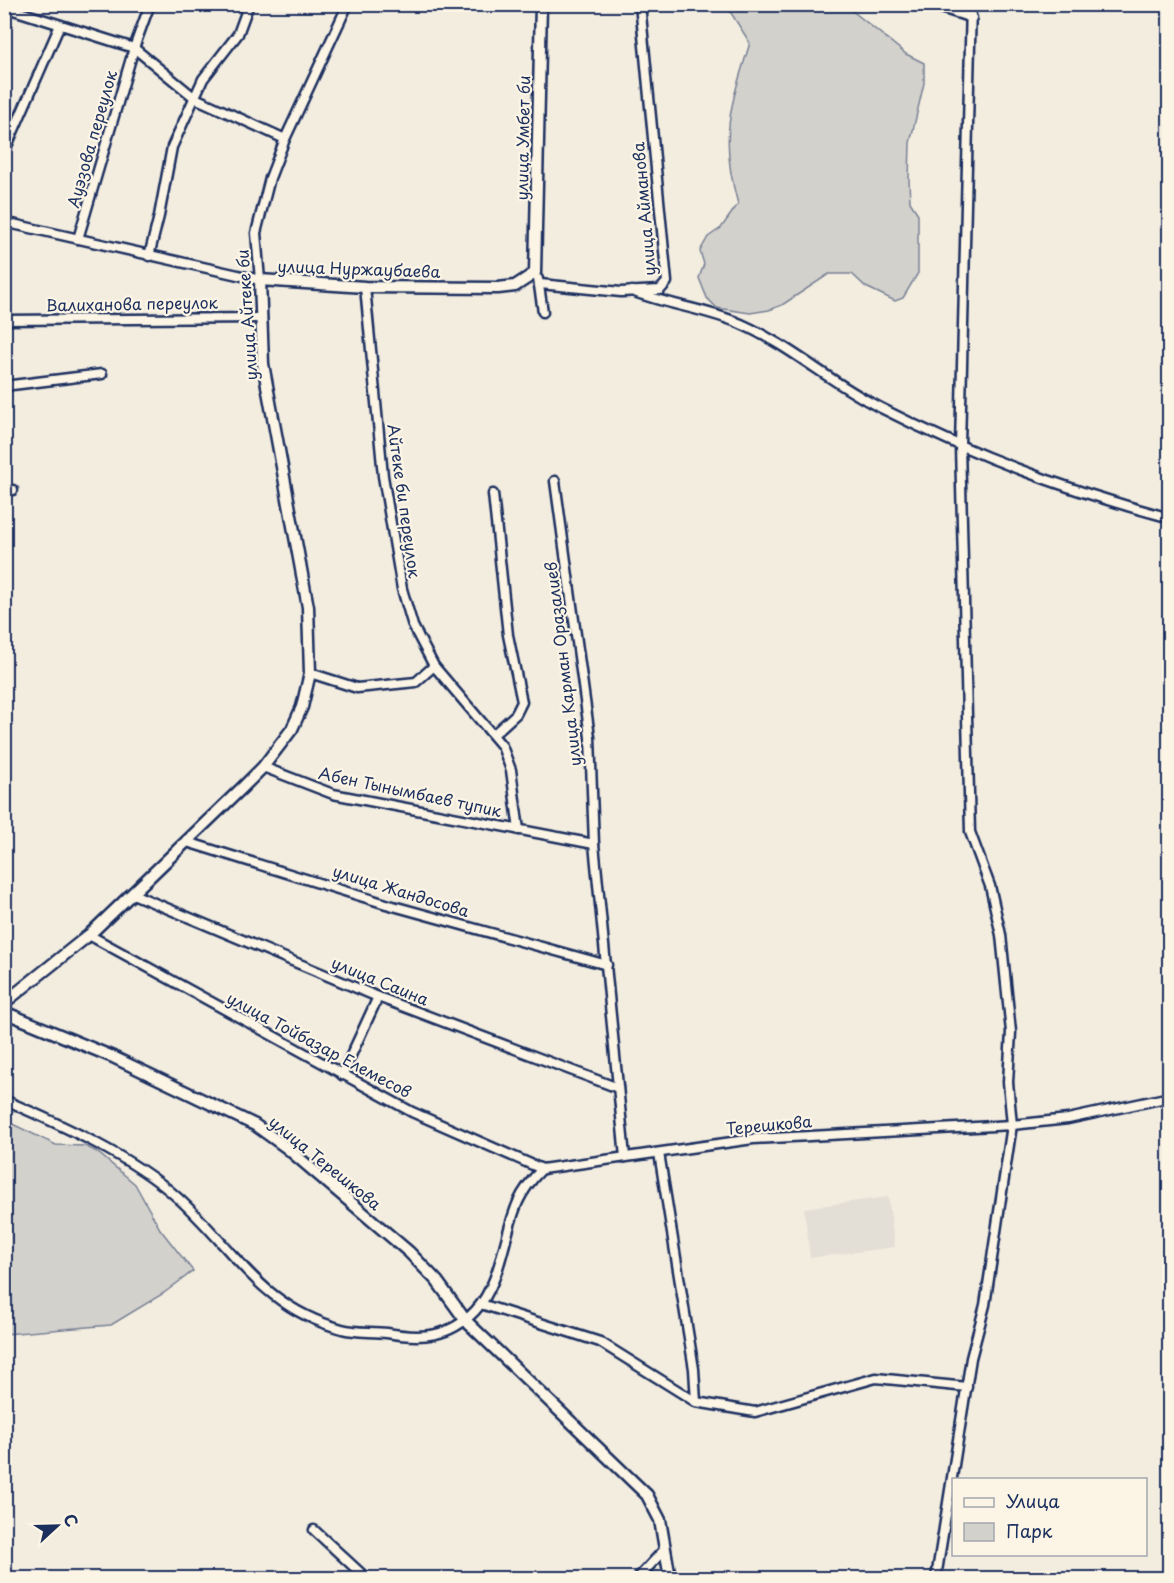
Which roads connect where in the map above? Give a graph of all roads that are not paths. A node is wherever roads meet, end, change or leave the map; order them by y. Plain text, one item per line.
1 (150, 4) edge
2 (249, 4) edge
3 (348, 4) edge
4 (541, 4) edge
5 (640, 4) edge
6 (929, 4) edge
7 (971, 4) edge
8 (4, 6) edge
9 (972, 18) junction
10 (60, 25) junction
11 (134, 48) junction
12 (195, 98) junction
13 (285, 139) junction
14 (4, 153) edge
15 (4, 222) edge
16 (78, 239) junction
17 (149, 256) junction
18 (537, 278) junction
19 (260, 279) junction
20 (365, 287) junction
21 (632, 291) junction
22 (543, 312) dead end
23 (260, 318) junction
24 (4, 320) edge
25 (102, 374) dead end
26 (4, 386) edge
27 (960, 446) junction
28 (555, 482) dead end
29 (493, 494) dead end
30 (1170, 518) edge
31 (434, 666) junction
32 (310, 673) junction
33 (494, 734) junction
34 (263, 767) junction
35 (519, 830) junction
36 (188, 842) junction
37 (594, 844) junction
38 (133, 894) junction
39 (89, 935) junction
40 (607, 965) junction
41 (378, 997) junction
42 (4, 1003) edge
43 (4, 1012) edge
44 (342, 1075) junction
45 (618, 1088) junction
46 (1170, 1097) edge
47 (4, 1100) edge
48 (1012, 1125) junction
49 (659, 1153) junction
50 (625, 1157) junction
51 (542, 1169) junction
52 (481, 1304) junction
53 (465, 1319) junction
54 (967, 1387) junction
55 (696, 1402) junction
56 (952, 1478) edge
57 (952, 1479) edge
58 (314, 1530) dead end
59 (664, 1550) junction
60 (366, 1578) edge
61 (638, 1578) edge
62 (670, 1578) edge
63 (936, 1578) edge

1 - 11 street, Ауэзова переулок
2 - 12 street
3 - 13 street, улица Айтеке би
4 - 18 street, улица Умбет би
5 - 21 street, улица Айманова
6 - 9 street
7 - 9 street
8 - 10 street
9 - 27 street
10 - 11 street
10 - 14 street
11 - 12 street
11 - 16 street, Ауэзова переулок
12 - 13 street
12 - 17 street
13 - 19 street, улица Айтеке би
15 - 16 street, улица Нуржаубаева
16 - 17 street, улица Нуржаубаева
17 - 19 street, улица Нуржаубаева
18 - 20 street, улица Нуржаубаева
18 - 21 street, улица Айманова
18 - 22 street
19 - 20 street, улица Нуржаубаева
19 - 23 street, улица Айтеке би
20 - 31 street, Айтеке би переулок
21 - 27 street
23 - 24 street, Валиханова переулок
23 - 32 street, улица Айтеке би
25 - 26 street
27 - 30 street
27 - 48 street
28 - 37 street, улица Карман Оразалиев
29 - 33 street
31 - 32 street
31 - 33 street, Айтеке би переулок
32 - 34 street, улица Айтеке би
33 - 35 street, Айтеке би переулок
34 - 35 street, Абен Тынымбаев тупик
34 - 36 street, улица Айтеке би
35 - 37 street, Абен Тынымбаев тупик
36 - 38 street, улица Айтеке би
36 - 40 street, улица Жандосова
37 - 40 street, улица Карман Оразалиев
38 - 39 street, улица Айтеке би
38 - 41 street, улица Саина
39 - 42 street, улица Айтеке би
39 - 44 street, улица Тойбазар Елемесов
40 - 45 street, улица Карман Оразалиев
41 - 44 street
41 - 45 street, улица Саина
43 - 53 street, улица Терешкова
44 - 51 street, улица Тойбазар Елемесов
45 - 50 street, улица Карман Оразалиев
46 - 48 street, Терешкова
47 - 53 street
48 - 49 street, Терешкова
48 - 54 street
49 - 50 street, Терешкова
49 - 55 street
50 - 51 street, Терешкова
51 - 52 street
52 - 53 street
52 - 55 street
53 - 59 street, улица Терешкова
54 - 55 street
54 - 56 street
57 - 63 street
58 - 60 street
59 - 61 street
59 - 62 street, улица Терешкова

